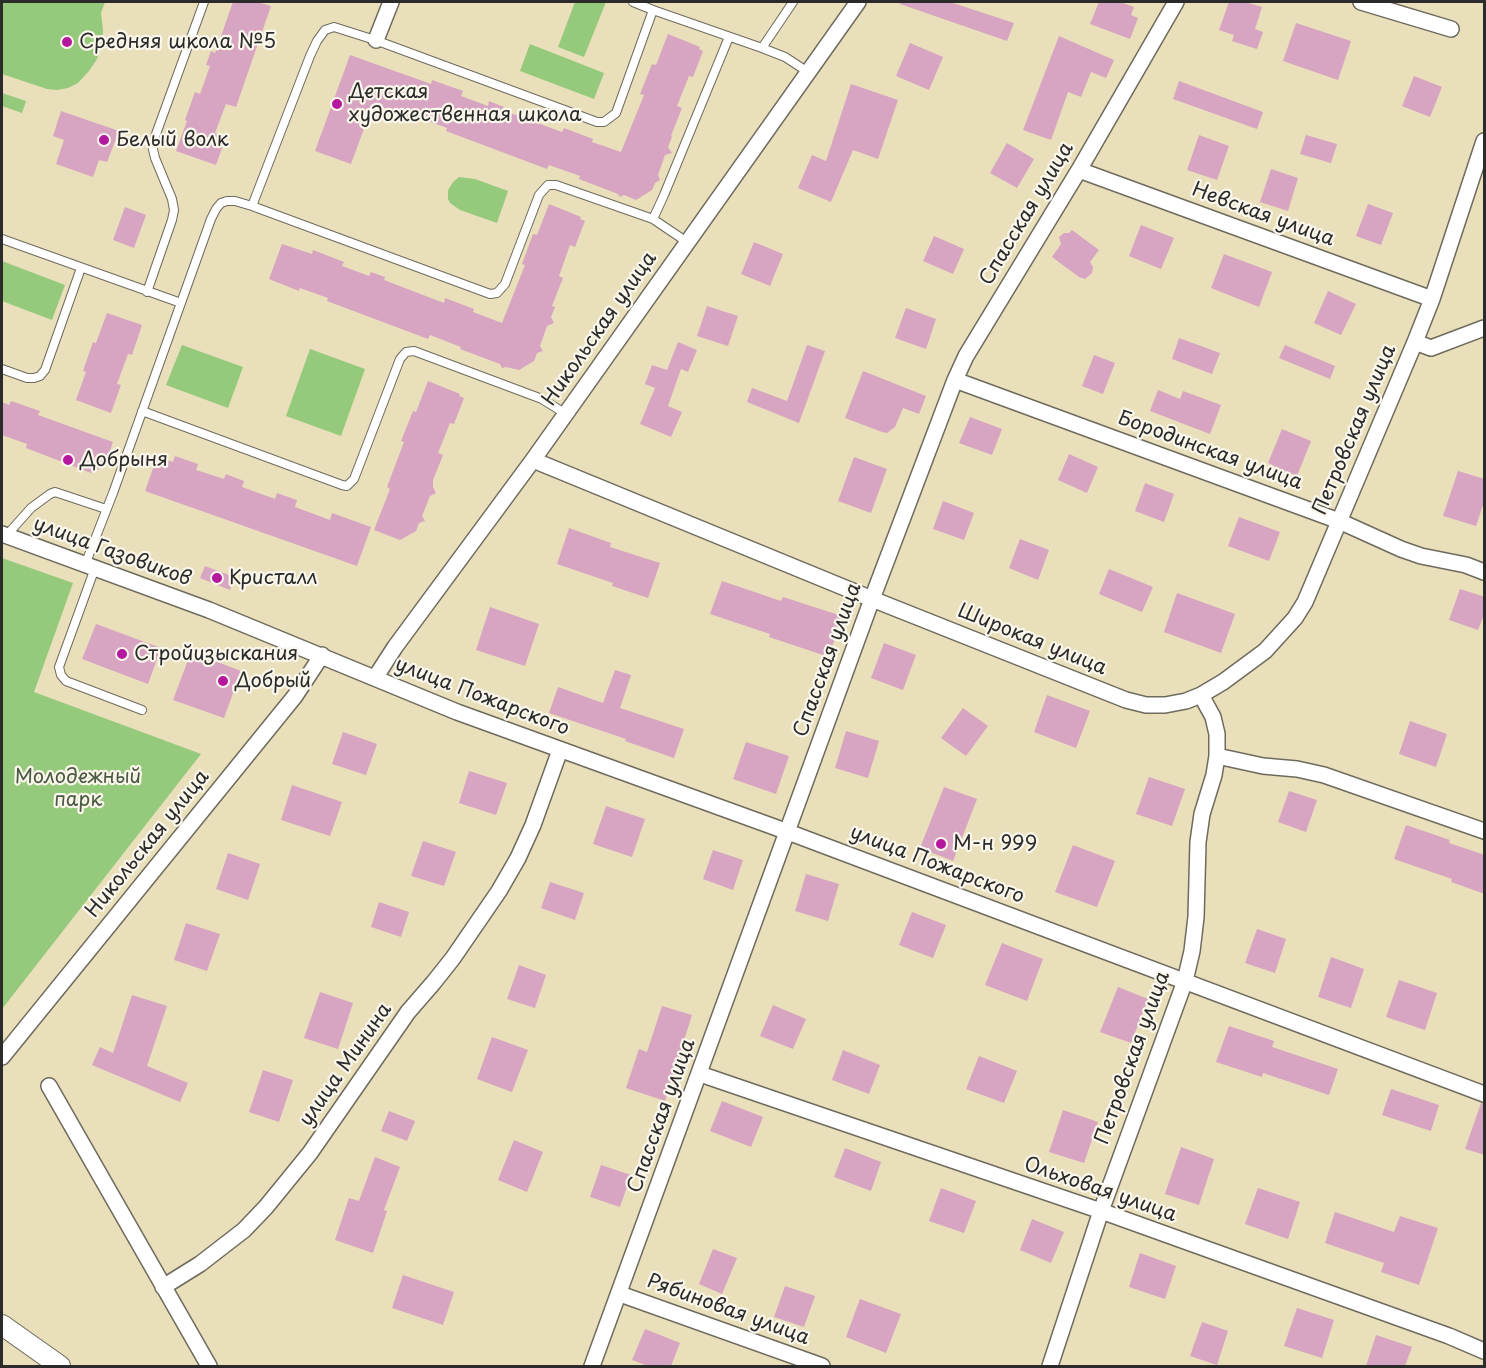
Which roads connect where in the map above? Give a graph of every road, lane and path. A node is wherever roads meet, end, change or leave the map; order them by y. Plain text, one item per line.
1 (204, 2) edge
2 (390, 2) edge
3 (633, 2) edge
4 (792, 2) edge
5 (858, 2) edge
6 (1176, 2) edge
7 (1361, 2) edge
8 (653, 10) junction
9 (1451, 29) dead end
10 (729, 37) junction
11 (376, 40) junction
12 (762, 48) junction
13 (808, 72) junction
14 (1485, 141) edge
15 (1079, 170) junction
16 (252, 206) junction
17 (652, 219) junction
18 (2, 239) edge
19 (687, 242) junction
20 (81, 268) junction
21 (147, 292) junction
22 (1432, 299) junction
23 (181, 303) junction
24 (1485, 328) edge
25 (1415, 342) junction
26 (2, 369) edge
27 (955, 380) junction
28 (142, 411) junction
29 (566, 414) junction
30 (533, 460) junction
31 (106, 509) junction
32 (1339, 521) junction
33 (4, 535) edge
34 (90, 566) junction
35 (1485, 572) edge
36 (872, 599) junction
37 (322, 655) junction
38 (375, 678) junction
39 (1201, 695) junction
40 (142, 710) dead end
41 (560, 750) junction
42 (1217, 756) junction
43 (1485, 831) edge
44 (788, 832) junction
45 (1185, 981) junction
46 (2, 1057) edge
47 (700, 1074) junction
48 (48, 1086) dead end
49 (1485, 1094) edge
50 (1101, 1211) junction
51 (163, 1287) junction
52 (620, 1294) junction
53 (2, 1325) edge
54 (1485, 1351) edge
55 (60, 1366) edge
56 (209, 1366) edge
57 (592, 1366) edge
58 (822, 1366) edge
59 (1050, 1366) edge

1 - 21 lane
2 - 11 street
3 - 8 lane
4 - 12 lane
5 - 13 street, Никольская улица
6 - 15 street, Спасская улица
7 - 9 street
8 - 10 lane
8 - 11 lane
10 - 12 lane
10 - 17 lane
11 - 16 lane
12 - 13 lane
13 - 19 street, Никольская улица
14 - 22 street, Петровская улица
15 - 22 street, Невская улица
15 - 27 street, Спасская улица
16 - 17 lane
16 - 23 lane
17 - 19 lane
18 - 20 lane
19 - 29 street, Никольская улица
20 - 21 lane
20 - 26 lane
21 - 23 lane
22 - 25 street, Петровская улица
23 - 28 lane
24 - 25 street
25 - 32 street, Петровская улица
27 - 32 street, Бородинская улица
27 - 36 street, Спасская улица
28 - 29 lane
28 - 31 lane
29 - 30 street, Никольская улица
30 - 36 street, Широкая улица
30 - 38 street, Никольская улица
31 - 33 lane
31 - 34 lane
32 - 35 street, Бородинская улица
32 - 39 street, Петровская улица
33 - 34 street, улица Газовиков
34 - 37 street, улица Газовиков
34 - 40 lane
36 - 39 street, Широкая улица
36 - 44 street, Спасская улица
37 - 38 street, улица Газовиков
37 - 46 street, Никольская улица
38 - 41 street, улица Пожарского
39 - 42 street
41 - 44 street, улица Пожарского
41 - 51 street, улица Минина
42 - 43 street
42 - 45 street, Петровская улица
44 - 45 street, улица Пожарского
44 - 47 street, Спасская улица
45 - 49 street, улица Пожарского
45 - 50 street, Петровская улица
47 - 50 street, Ольховая улица
47 - 52 street, Спасская улица
48 - 51 street
50 - 54 street, Ольховая улица
50 - 59 street, Петровская улица
51 - 56 street
52 - 57 street, Спасская улица
52 - 58 street, Рябиновая улица
53 - 55 street

